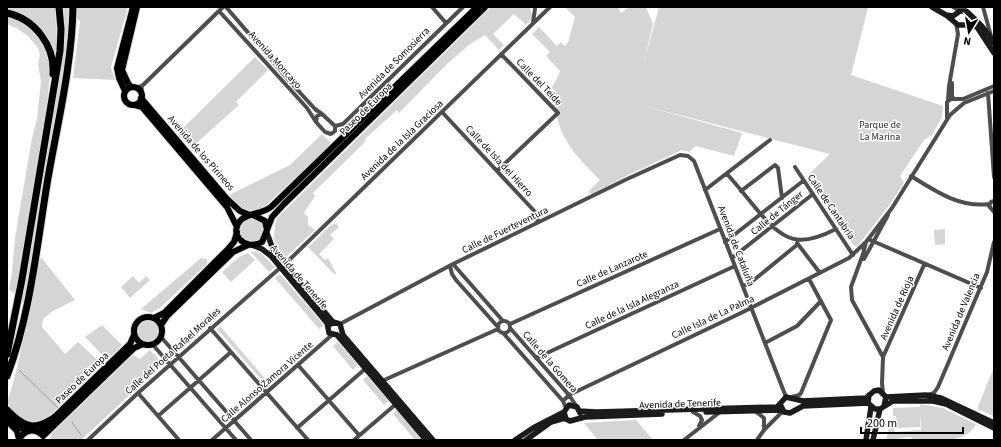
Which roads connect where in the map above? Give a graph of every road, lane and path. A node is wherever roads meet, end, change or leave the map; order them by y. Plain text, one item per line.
1 (59, 7) edge
2 (72, 7) edge
3 (133, 7) edge
4 (137, 7) edge
5 (224, 7) edge
6 (432, 7) edge
7 (463, 7) edge
8 (477, 7) edge
9 (485, 7) edge
10 (550, 7) edge
11 (932, 7) edge
12 (953, 7) edge
13 (984, 7) edge
14 (535, 8) edge
15 (219, 11) junction
16 (967, 11) edge
17 (544, 12) junction
18 (7, 13) edge
19 (958, 13) junction
20 (946, 15) junction
21 (956, 22) junction
22 (446, 23) junction
23 (530, 26) junction
24 (965, 26) junction
25 (958, 34) junction
26 (993, 41) edge
27 (994, 53) edge
28 (501, 54) junction
29 (266, 59) junction
30 (952, 74) junction
31 (142, 86) junction
32 (994, 86) edge
33 (133, 88) junction
34 (53, 90) junction
35 (125, 91) junction
36 (994, 91) edge
37 (988, 93) junction
38 (141, 96) junction
39 (955, 99) junction
40 (948, 101) junction
41 (135, 104) junction
42 (948, 108) junction
43 (956, 109) junction
44 (442, 112) junction
45 (322, 114) junction
46 (946, 120) junction
47 (316, 122) junction
48 (335, 126) junction
49 (333, 133) junction
50 (770, 140) dead end
51 (340, 141) junction
52 (680, 155) joint
53 (795, 167) dead end
54 (497, 171) junction
55 (727, 174) junction
56 (911, 176) junction
57 (994, 177) edge
58 (803, 181) junction
59 (705, 190) junction
60 (741, 191) junction
61 (813, 194) junction
62 (994, 196) edge
63 (782, 198) junction
64 (992, 207) edge
65 (892, 208) junction
66 (761, 214) junction
67 (252, 215) junction
68 (537, 223) junction
69 (772, 227) junction
70 (237, 229) junction
71 (720, 229) junction
72 (836, 229) junction
73 (267, 232) junction
74 (794, 239) junction
75 (726, 242) junction
76 (866, 242) junction
77 (873, 242) junction
78 (994, 242) edge
79 (798, 244) junction
80 (250, 245) junction
81 (880, 245) junction
82 (870, 247) junction
83 (853, 255) junction
84 (732, 258) junction
85 (451, 265) junction
86 (924, 265) junction
87 (282, 266) junction
88 (735, 266) junction
89 (462, 273) junction
90 (820, 273) junction
91 (856, 274) junction
92 (271, 276) joint
93 (809, 279) junction
94 (456, 280) junction
95 (743, 286) junction
96 (981, 288) junction
97 (821, 301) junction
98 (752, 308) junction
99 (154, 318) junction
100 (503, 321) junction
101 (333, 322) junction
102 (162, 325) junction
103 (328, 326) junction
104 (510, 326) junction
105 (341, 327) junction
106 (210, 328) junction
107 (497, 328) junction
108 (504, 334) junction
109 (134, 335) junction
110 (334, 335) junction
111 (161, 337) junction
112 (765, 343) junction
113 (143, 344) junction
114 (153, 344) junction
115 (231, 352) junction
116 (7, 354) edge
117 (179, 357) junction
118 (883, 357) junction
119 (536, 358) junction
120 (170, 364) junction
121 (298, 365) junction
122 (365, 369) junction
123 (8, 373) edge
124 (199, 380) junction
125 (382, 381) junction
126 (882, 383) junction
127 (938, 387) junction
128 (191, 388) junction
129 (872, 392) junction
130 (138, 393) junction
131 (266, 393) junction
132 (569, 395) junction
133 (885, 395) junction
134 (926, 396) junction
135 (791, 398) junction
136 (941, 398) junction
137 (329, 401) junction
138 (563, 401) junction
139 (396, 404) junction
140 (869, 405) junction
141 (882, 407) junction
142 (578, 409) junction
143 (783, 409) junction
144 (797, 409) junction
145 (7, 410) edge
146 (755, 411) junction
147 (565, 412) junction
148 (693, 412) junction
149 (720, 412) junction
150 (7, 414) edge
151 (60, 414) junction
152 (158, 416) junction
153 (578, 419) junction
154 (7, 420) edge
155 (234, 420) junction
156 (994, 423) edge
157 (226, 428) junction
158 (298, 428) junction
159 (698, 428) junction
160 (994, 428) edge
161 (764, 430) junction
162 (27, 431) junction
163 (359, 435) junction
164 (43, 436) edge
165 (19, 439) edge
166 (88, 440) edge
167 (179, 440) edge
168 (212, 440) edge
169 (236, 440) edge
170 (251, 440) edge
171 (308, 440) edge
172 (354, 440) edge
173 (426, 440) edge
174 (433, 440) edge
175 (515, 440) edge
176 (526, 440) edge
177 (684, 440) edge
178 (758, 440) edge
179 (866, 440) edge
180 (873, 440) edge

1 - 34 highway
2 - 123 highway
3 - 35 main road
4 - 33 main road
5 - 15 street
5 - 29 street, Avenida Moncayo
6 - 22 street
7 - 22 street, Avenida de Somosierra
8 - 51 main road, Paseo de Europa
9 - 73 main road, Paseo de Europa
10 - 17 street, Avenida de la Isla Graciosa
11 - 20 main road
12 - 19 street
13 - 26 street
14 - 17 street
14 - 23 street, Avenida de la Isla Graciosa
15 - 29 street, Avenida Moncayo
15 - 31 street
16 - 19 main road
16 - 24 main road
16 - 26 main road
17 - 23 street, Avenida de la Isla Graciosa
18 - 34 highway
19 - 20 main road
19 - 21 main road
20 - 21 main road
21 - 24 main road
21 - 25 street
22 - 48 street, Avenida de Somosierra
23 - 28 street, Avenida de la Isla Graciosa
24 - 25 street
24 - 27 main road
25 - 30 street
28 - 44 street, Avenida de la Isla Graciosa
28 - 54 street, Calle del Teide
29 - 45 street, Avenida Moncayo
29 - 47 street, Avenida Moncayo
30 - 39 street
30 - 40 street
31 - 33 street
31 - 38 street
32 - 39 street
33 - 35 main road
33 - 38 main road
34 - 116 highway
35 - 41 main road
36 - 37 street
37 - 43 street
37 - 57 street
38 - 41 main road
38 - 67 main road, Avenida de los Pirineos
39 - 40 street
39 - 43 street
40 - 42 street
41 - 70 main road, Avenida de los Pirineos
42 - 43 street
42 - 46 street
43 - 46 street
44 - 54 street, Calle de Isla del Hierro
44 - 87 street, Avenida de la Isla Graciosa
45 - 47 street
45 - 48 street, Avenida Moncayo
46 - 56 street
47 - 49 street, Avenida Moncayo
48 - 49 street
49 - 51 street
50 - 55 street
51 - 67 main road, Paseo de Europa
52 - 59 street, Avenida de Cataluña
52 - 68 street, Calle de Fuerteventura
53 - 58 street, Calle de Cantabria
54 - 68 street, Calle de Isla del Hierro
55 - 59 street
55 - 60 street
56 - 64 street
56 - 65 street
58 - 61 street, Calle de Cantabria
58 - 63 street
59 - 71 street, Avenida de Cataluña
60 - 63 street
60 - 66 street
61 - 69 street, Calle de Tánger
61 - 72 street, Calle de Cantabria
62 - 64 street
63 - 66 street
65 - 76 street
65 - 77 street
66 - 69 street
66 - 75 street
67 - 70 main road
67 - 73 main road
68 - 85 street, Calle de Fuerteventura
69 - 74 street
69 - 84 street, Calle de Tánger
70 - 80 main road
70 - 99 main road
71 - 75 street, Avenida de Cataluña
71 - 104 street, Calle de Lanzarote
72 - 74 street
72 - 83 street, Calle de Cantabria
73 - 80 main road
73 - 87 main road, Avenida de Tenerife
74 - 79 street
75 - 84 street, Avenida de Cataluña
76 - 77 street
76 - 82 street
76 - 83 street, Calle Isla de La Palma
76 - 91 street
77 - 81 street
77 - 82 street
78 - 96 street, Avenida de Valencia
79 - 90 street
79 - 95 street
80 - 87 main road, Avenida de Tenerife
80 - 102 main road
81 - 82 street
81 - 86 street
82 - 91 street
83 - 90 street, Calle Isla de La Palma
84 - 88 street, Avenida de Cataluña
85 - 89 street
85 - 94 street
85 - 105 street, Calle de Fuerteventura
86 - 96 street
86 - 118 street, Avenida de Rioja
87 - 92 street, Avenida de la Isla Graciosa
87 - 101 main road, Avenida de Tenerife
87 - 103 main road, Avenida de Tenerife
88 - 95 street, Avenida de Cataluña
88 - 119 street, Calle de la Isla Alegranza
89 - 94 street
89 - 100 street
90 - 93 street, Calle Isla de La Palma
91 - 118 street
92 - 106 street, Calle del Poeta Rafael Morales
93 - 97 street
93 - 98 street, Calle Isla de La Palma
94 - 107 street
95 - 98 street, Avenida de Cataluña
96 - 127 street, Avenida de Valencia
97 - 112 street
97 - 135 street
98 - 112 street, Avenida de Cataluña
98 - 132 street, Calle Isla de La Palma
99 - 102 main road
99 - 109 main road
100 - 104 street
100 - 107 street
101 - 103 main road
101 - 105 main road
102 - 111 main road
103 - 110 main road, Avenida de Tenerife
104 - 108 street
104 - 119 street, Calle de la Gomera
105 - 110 main road
105 - 125 main road
106 - 115 street
106 - 117 street, Calle del Poeta Rafael Morales
107 - 108 street, Calle de la Gomera
107 - 125 street
108 - 138 street, Calle de la Gomera
109 - 113 main road
109 - 151 main road, Paseo de Europa
110 - 121 street, Calle Alonso Zamora Vicente
110 - 122 main road
111 - 114 main road
111 - 117 street
112 - 135 street, Avenida de Cataluña
113 - 114 main road
113 - 164 main road, Paseo de Europa
114 - 120 street
115 - 124 street
115 - 131 street
117 - 120 street, Calle del Poeta Rafael Morales
117 - 124 street
118 - 126 street
119 - 132 street, Calle de la Gomera
120 - 128 street
120 - 130 street, Calle del Poeta Rafael Morales
121 - 131 street, Calle Alonso Zamora Vicente
121 - 137 street
122 - 137 street
122 - 139 main road
124 - 128 street
124 - 155 street
125 - 174 main road
126 - 129 street
126 - 133 street
127 - 134 street
127 - 136 street
128 - 152 street
128 - 157 street
129 - 133 main road
129 - 135 main road
129 - 140 main road
130 - 152 street
130 - 166 street, Calle del Poeta Rafael Morales
131 - 155 street, Calle Alonso Zamora Vicente
131 - 158 street
132 - 138 street, Calle Isla de La Palma
132 - 142 street, Calle de la Gomera
133 - 134 main road
133 - 141 main road
134 - 136 main road
135 - 143 main road
135 - 144 main road
136 - 156 main road
137 - 158 street
137 - 163 street
138 - 147 street, Calle de la Gomera
139 - 163 street
139 - 173 main road
140 - 141 main road
140 - 144 main road
140 - 179 main road
141 - 160 main road
141 - 180 main road
142 - 143 main road, Avenida de Tenerife
142 - 147 main road, Avenida de Tenerife
142 - 153 main road
143 - 144 main road
143 - 146 main road, Avenida de Tenerife
143 - 161 street
143 - 178 street
145 - 151 highway
146 - 149 main road, Avenida de Tenerife
146 - 161 street
147 - 153 main road, Avenida de Tenerife
147 - 175 main road
147 - 176 main road
148 - 149 main road, Avenida de Tenerife
148 - 153 main road, Avenida de Tenerife
148 - 159 street
149 - 159 street
150 - 162 main road
151 - 164 main road, Paseo de Europa
152 - 167 street
154 - 165 main road
155 - 157 street, Calle Alonso Zamora Vicente
155 - 170 street
157 - 168 street, Calle Alonso Zamora Vicente
157 - 169 street
158 - 171 street
159 - 177 street
161 - 178 street
162 - 164 main road
162 - 165 main road
163 - 172 street

